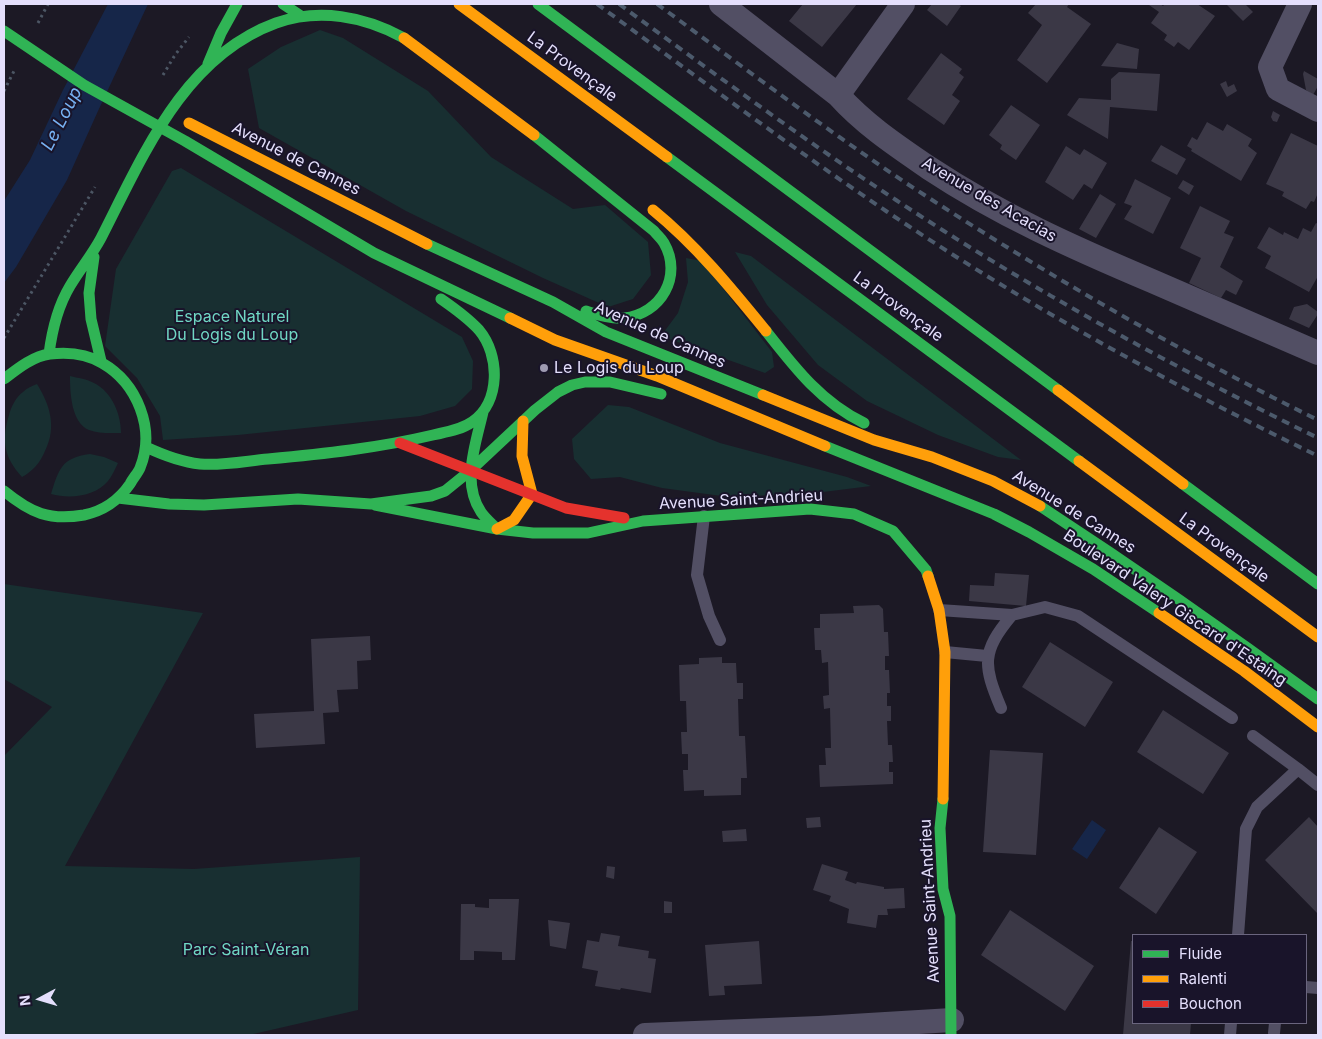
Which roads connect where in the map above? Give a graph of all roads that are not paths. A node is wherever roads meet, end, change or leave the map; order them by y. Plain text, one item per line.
1 (237, 4) edge
2 (283, 4) edge
3 (459, 4) edge
4 (538, 4) edge
5 (721, 4) edge
6 (903, 4) edge
7 (1300, 4) edge
8 (301, 16) junction
9 (4, 31) edge
10 (208, 64) junction
11 (838, 96) junction
12 (159, 107) dead end
13 (1318, 110) edge
14 (559, 152) junction
15 (589, 165) dead end
16 (643, 203) dead end
17 (95, 251) junction
18 (374, 253) junction
19 (553, 302) junction
20 (1318, 353) edge
21 (49, 354) junction
22 (101, 361) junction
23 (4, 379) edge
24 (670, 397) dead end
25 (697, 405) dead end
26 (483, 412) junction
27 (523, 421) junction
28 (787, 431) junction
29 (400, 444) junction
30 (146, 447) junction
31 (932, 457) junction
32 (471, 470) junction
33 (4, 492) edge
34 (532, 494) junction
35 (118, 498) junction
36 (371, 504) junction
37 (21, 506) junction
38 (4, 508) edge
39 (704, 516) junction
40 (643, 521) junction
41 (497, 530) junction
42 (1318, 584) edge
43 (939, 610) junction
44 (1012, 616) junction
45 (1318, 637) edge
46 (720, 640) dead end
47 (1251, 650) joint
48 (945, 652) junction
49 (987, 656) junction
50 (1318, 699) edge
51 (1001, 708) dead end
52 (1232, 718) dead end
53 (1318, 727) edge
54 (1253, 736) dead end
55 (1298, 769) junction
56 (1318, 785) edge
57 (1238, 934) edge
58 (951, 1028) edge
59 (645, 1035) edge

1 - 10 main road
2 - 8 main road
3 - 45 main road, La Provençale
4 - 42 main road, La Provençale
5 - 11 street, Avenue des Acacias
6 - 11 street
7 - 13 street
8 - 10 main road
8 - 14 main road
9 - 18 main road
10 - 17 main road
11 - 20 street, Avenue des Acacias
12 - 19 main road, Avenue de Cannes
14 - 15 main road
14 - 19 main road
16 - 31 main road
17 - 21 main road
17 - 22 main road
18 - 26 main road
18 - 28 main road
19 - 31 main road, Avenue de Cannes
21 - 22 main road
21 - 23 main road
22 - 30 main road
24 - 27 main road
25 - 28 main road
26 - 29 main road
26 - 32 main road
27 - 32 main road
27 - 34 main road
28 - 53 main road, Boulevard Valery Giscard d'Estaing
29 - 30 main road
29 - 32 main road
30 - 35 main road
31 - 47 main road, Avenue de Cannes
32 - 34 main road
32 - 36 main road
32 - 41 main road
33 - 37 main road
34 - 40 main road
34 - 41 main road
35 - 36 main road
35 - 37 main road
36 - 41 main road, Avenue Saint-Andrieu
37 - 38 main road
39 - 40 main road, Avenue Saint-Andrieu
39 - 43 main road, Avenue Saint-Andrieu
39 - 46 lane
40 - 41 main road, Avenue Saint-Andrieu
43 - 44 lane
43 - 48 main road, Avenue Saint-Andrieu
44 - 49 lane
44 - 52 lane
47 - 50 main road, Boulevard Valery Giscard d'Estaing
48 - 49 lane
48 - 58 main road, Avenue Saint-Andrieu
49 - 51 lane
54 - 55 lane
55 - 56 lane
55 - 57 lane
58 - 59 street

